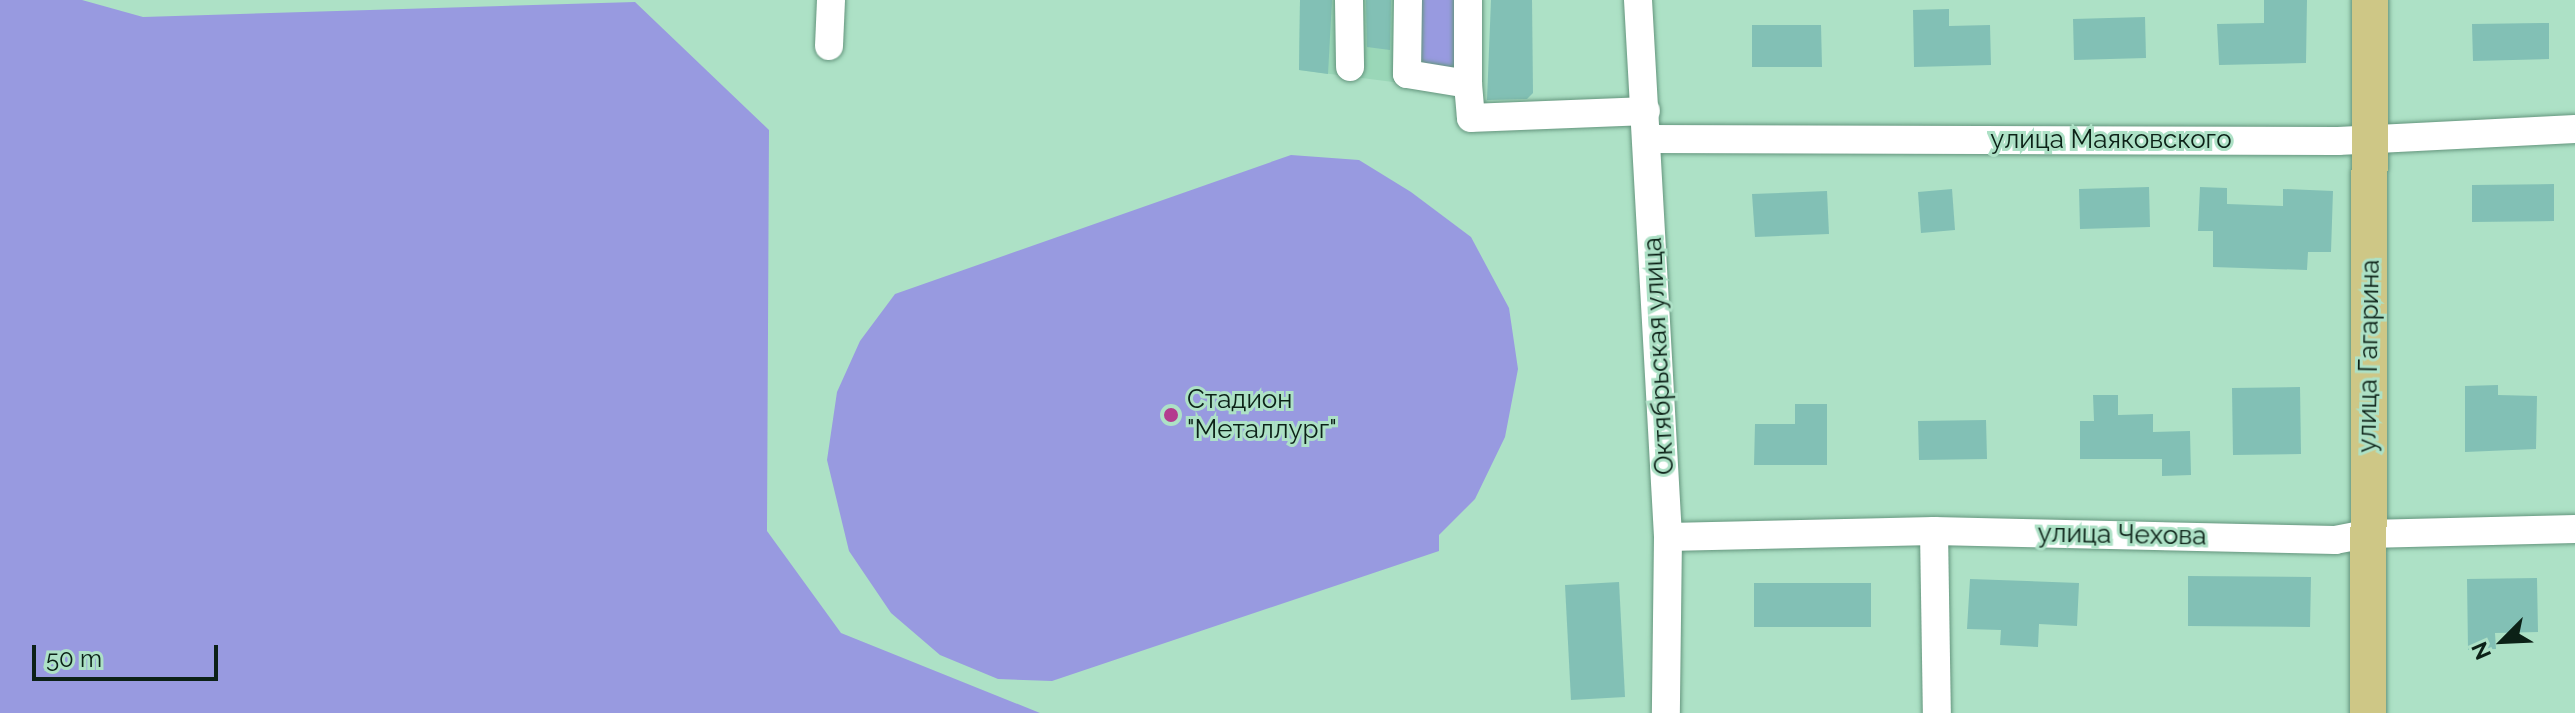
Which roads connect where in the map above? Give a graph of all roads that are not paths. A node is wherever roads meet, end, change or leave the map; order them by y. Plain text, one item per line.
1 (831, 0) edge
2 (1349, 0) edge
3 (1408, 0) edge
4 (1468, 0) edge
5 (1638, 0) edge
6 (2370, 0) edge
7 (829, 46) dead end
8 (1350, 67) dead end
9 (1468, 84) junction
10 (1647, 125) junction
11 (2575, 129) edge
12 (2372, 137) junction
13 (2575, 529) edge
14 (1934, 531) junction
15 (2367, 534) junction
16 (1668, 537) junction
17 (1666, 713) edge
18 (1937, 713) edge
19 (2368, 713) edge

1 - 7 street
2 - 8 street
3 - 9 street
4 - 9 street
5 - 10 street, Октябрьская улица
6 - 12 main road, улица Гагарина
9 - 10 street, улица Маяковского
10 - 12 street, улица Маяковского
10 - 16 street, Октябрьская улица
11 - 12 street, улица Маяковского
12 - 15 main road, улица Гагарина
13 - 15 street, улица Чехова
14 - 15 street, улица Чехова
14 - 16 street, улица Чехова
14 - 18 street
15 - 19 main road, улица Гагарина
16 - 17 street, Октябрьская улица

